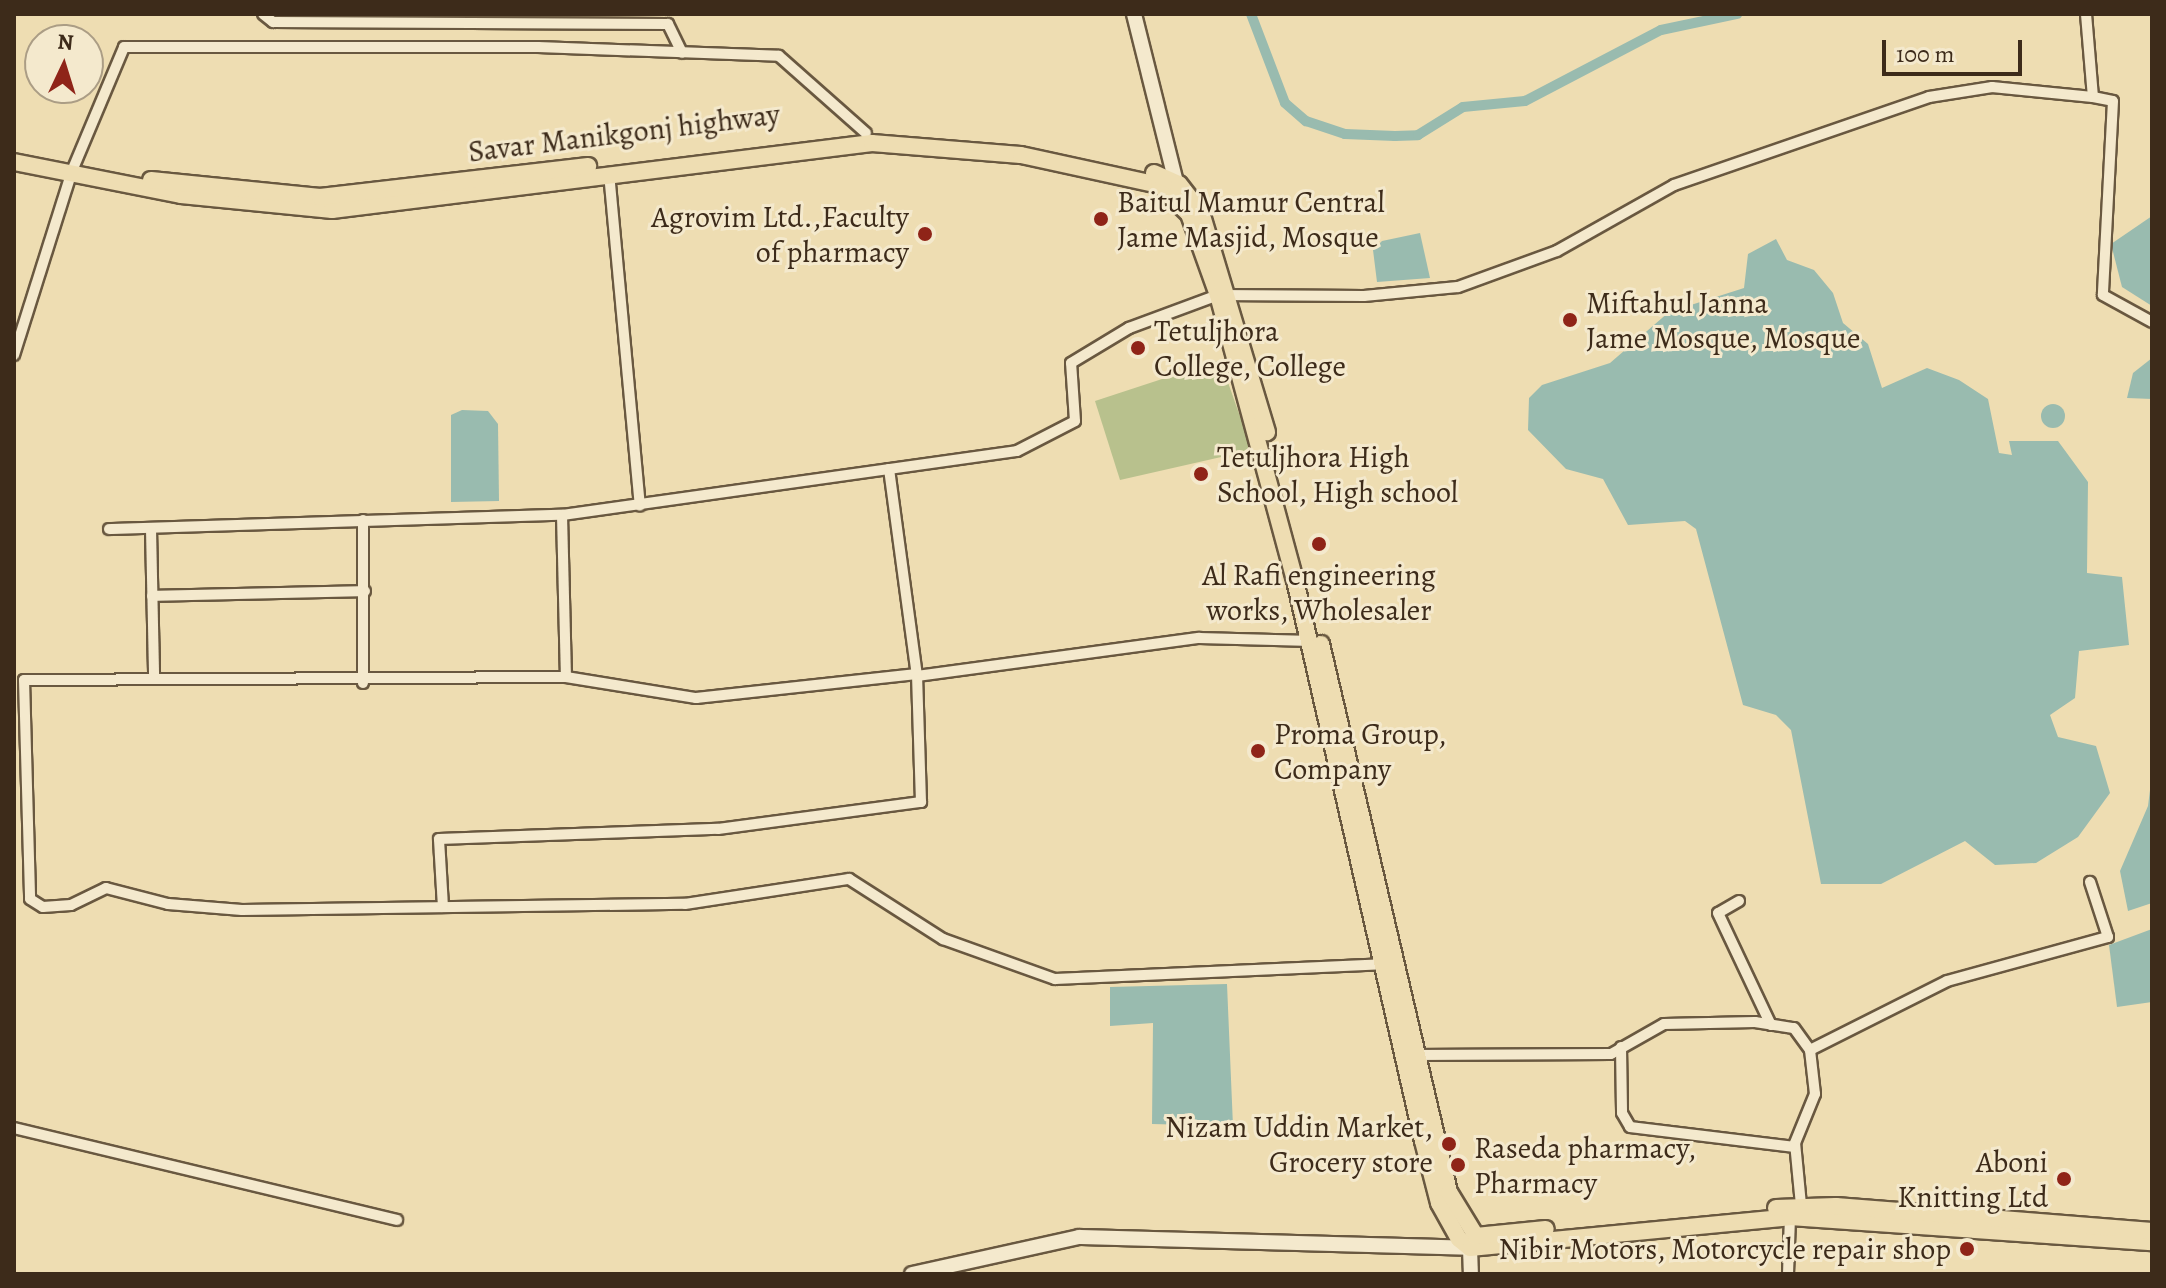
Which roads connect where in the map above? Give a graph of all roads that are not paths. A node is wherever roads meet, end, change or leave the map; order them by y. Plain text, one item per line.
1 (263, 14) edge
2 (1134, 14) edge
3 (2086, 14) edge
4 (682, 53) junction
5 (2093, 97) junction
6 (866, 133) junction
7 (14, 162) edge
8 (72, 171) junction
9 (609, 173) junction
10 (1179, 191) junction
11 (1224, 294) junction
12 (2152, 322) edge
13 (14, 355) edge
14 (889, 469) junction
15 (640, 506) junction
16 (562, 515) junction
17 (363, 520) junction
18 (109, 529) dead end
19 (151, 529) junction
20 (365, 591) junction
21 (152, 596) junction
22 (1314, 640) junction
23 (154, 675) junction
24 (917, 675) junction
25 (566, 677) junction
26 (363, 679) junction
27 (2090, 882) dead end
28 (1739, 901) dead end
29 (443, 907) junction
30 (1388, 964) junction
31 (1771, 1025) junction
32 (1621, 1047) junction
33 (1810, 1050) junction
34 (1414, 1055) junction
35 (14, 1128) edge
36 (1795, 1147) junction
37 (1795, 1211) junction
38 (397, 1220) dead end
39 (1944, 1225) junction
40 (2152, 1231) edge
41 (2152, 1242) edge
42 (1465, 1243) junction
43 (912, 1274) edge
44 (1471, 1274) edge
45 (1788, 1274) edge

1 - 4 street
2 - 10 street
3 - 5 street
4 - 6 street
4 - 8 street
5 - 11 street
5 - 12 street
6 - 8 main road, Savar Manikgonj highway
6 - 10 main road, Savar Manikgonj highway
7 - 8 main road
8 - 9 main road
8 - 13 street
9 - 10 main road
9 - 15 street
10 - 11 main road
11 - 14 street
11 - 22 main road
14 - 15 street
14 - 24 street
15 - 16 street
16 - 17 street
16 - 25 street
17 - 19 street
17 - 20 street
18 - 19 street
19 - 21 street
20 - 21 street
20 - 26 street
21 - 23 street
22 - 24 street
22 - 30 main road
23 - 26 street
23 - 29 street
24 - 25 street
24 - 29 street
25 - 26 street
27 - 33 street
28 - 31 street
29 - 30 street
30 - 34 main road
30 - 42 main road
31 - 32 street
31 - 33 street
32 - 34 street
32 - 36 street
33 - 36 street
34 - 42 main road
35 - 38 street
36 - 37 street
37 - 39 main road
37 - 42 main road
37 - 45 street
39 - 40 main road
39 - 41 main road
42 - 43 street
42 - 44 street

